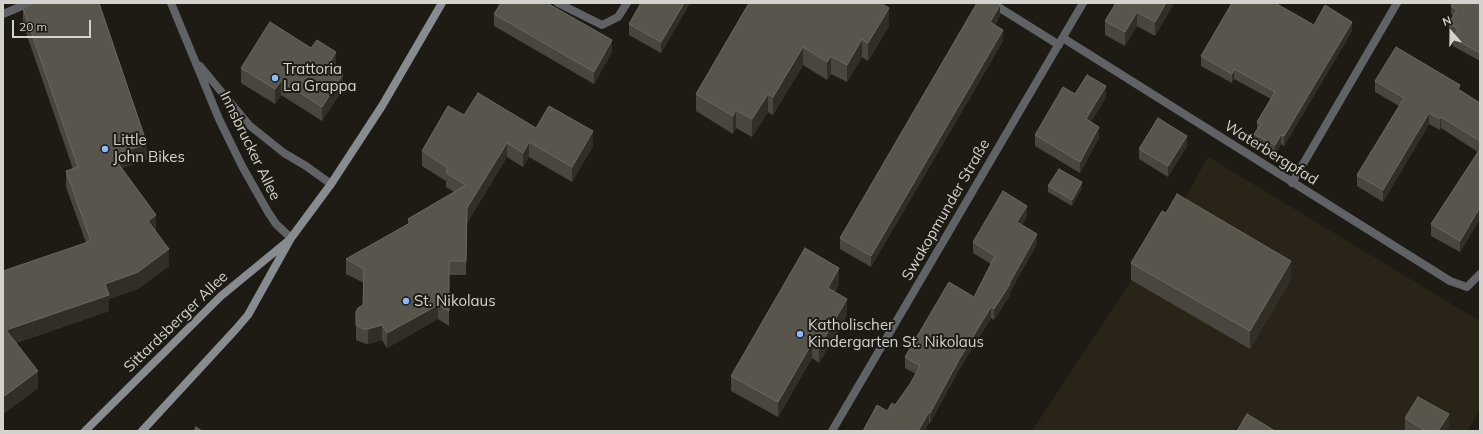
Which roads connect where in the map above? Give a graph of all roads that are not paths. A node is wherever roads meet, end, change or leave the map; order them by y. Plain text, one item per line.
1 (29, 3) edge
2 (171, 3) edge
3 (442, 3) edge
4 (558, 3) edge
5 (627, 3) edge
6 (992, 3) edge
7 (1083, 3) edge
8 (1397, 3) edge
9 (3, 14) edge
10 (1061, 42) junction
11 (194, 59) junction
12 (1292, 183) junction
13 (331, 184) junction
14 (291, 238) junction
15 (1480, 274) edge
16 (85, 431) edge
17 (142, 431) edge
18 (832, 431) edge

1 - 9 street
2 - 11 street, Innsbrucker Allee
3 - 13 main road, Sittardsberger Allee
4 - 5 street
6 - 10 street, Waterbergpfad
7 - 10 street, Swakopmunder Straße
8 - 12 street
10 - 12 street, Waterbergpfad
10 - 18 street, Swakopmunder Straße
11 - 13 street, Innsbrucker Allee
11 - 14 street, Innsbrucker Allee
12 - 15 street, Waterbergpfad
13 - 14 main road, Sittardsberger Allee
14 - 16 main road, Sittardsberger Allee
14 - 17 main road, Sittardsberger Allee

